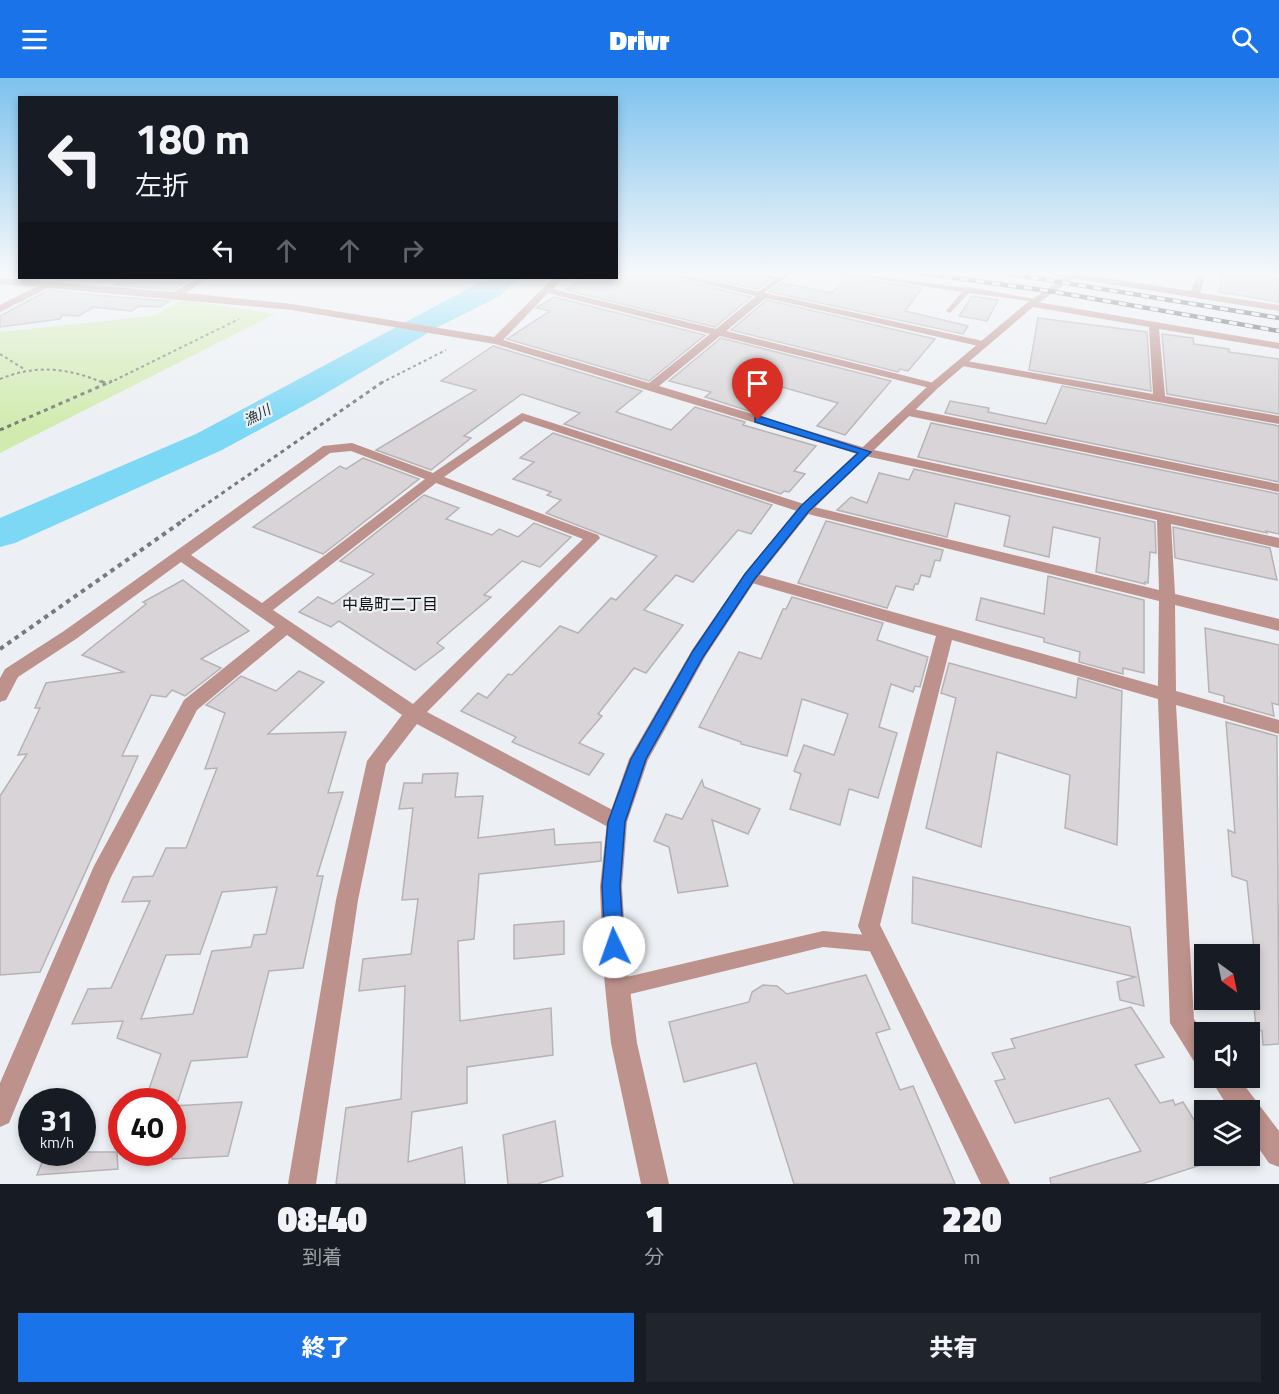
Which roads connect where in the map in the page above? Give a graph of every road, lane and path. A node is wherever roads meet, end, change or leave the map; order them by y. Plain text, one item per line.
1 (229, 324) edge
2 (391, 324) edge
3 (513, 324) edge
4 (680, 324) edge
5 (729, 324) edge
6 (893, 324) edge
7 (1008, 324) edge
8 (1147, 324) edge
9 (1154, 325) junction
10 (718, 333) junction
11 (471, 337) junction
12 (496, 341) junction
13 (983, 344) junction
14 (1279, 346) edge
15 (0, 354) edge
16 (961, 363) junction
17 (24, 369) junction
18 (0, 379) edge
19 (106, 384) junction
20 (934, 386) junction
21 (651, 387) junction
22 (1159, 400) junction
23 (908, 412) junction
24 (1279, 420) edge
25 (0, 430) edge
26 (866, 452) junction
27 (434, 479) junction
28 (1279, 488) edge
29 (805, 509) junction
30 (1164, 518) junction
31 (1279, 543) edge
32 (182, 555) junction
33 (750, 577) junction
34 (1167, 598) junction
35 (262, 611) junction
36 (1279, 625) edge
37 (286, 627) junction
38 (945, 634) junction
39 (0, 649) edge
40 (0, 695) edge
41 (1167, 697) junction
42 (414, 714) junction
43 (1279, 727) edge
44 (617, 822) junction
45 (877, 944) junction
46 (618, 988) junction
47 (1194, 1040) edge
48 (0, 1114) edge
49 (1260, 1128) edge
50 (1279, 1154) edge
51 (302, 1184) edge
52 (655, 1184) edge
53 (996, 1184) edge

1 - 19 path
2 - 11 street
3 - 12 street
4 - 10 street
5 - 10 street
6 - 13 street
7 - 13 street
8 - 9 street
9 - 14 street
9 - 22 street
10 - 20 street
10 - 21 street
11 - 12 street
11 - 39 path
12 - 21 street
13 - 16 street
15 - 17 path
16 - 20 street
16 - 22 street
17 - 18 path
17 - 19 path
19 - 25 path
20 - 23 street
21 - 26 street
22 - 24 street
23 - 26 street
23 - 28 street
26 - 29 street
26 - 30 street
27 - 29 street
27 - 32 street
27 - 35 street
27 - 42 street
29 - 33 street
29 - 34 street
30 - 31 street
30 - 34 street
32 - 35 street
32 - 40 street
33 - 38 street
33 - 44 street
34 - 36 street
34 - 41 street
35 - 37 street
37 - 42 street
37 - 48 street
38 - 41 street
38 - 45 street
41 - 43 street
41 - 47 street
42 - 44 street
42 - 51 street
44 - 46 street
45 - 46 lane
45 - 53 street
46 - 52 street
49 - 50 street

